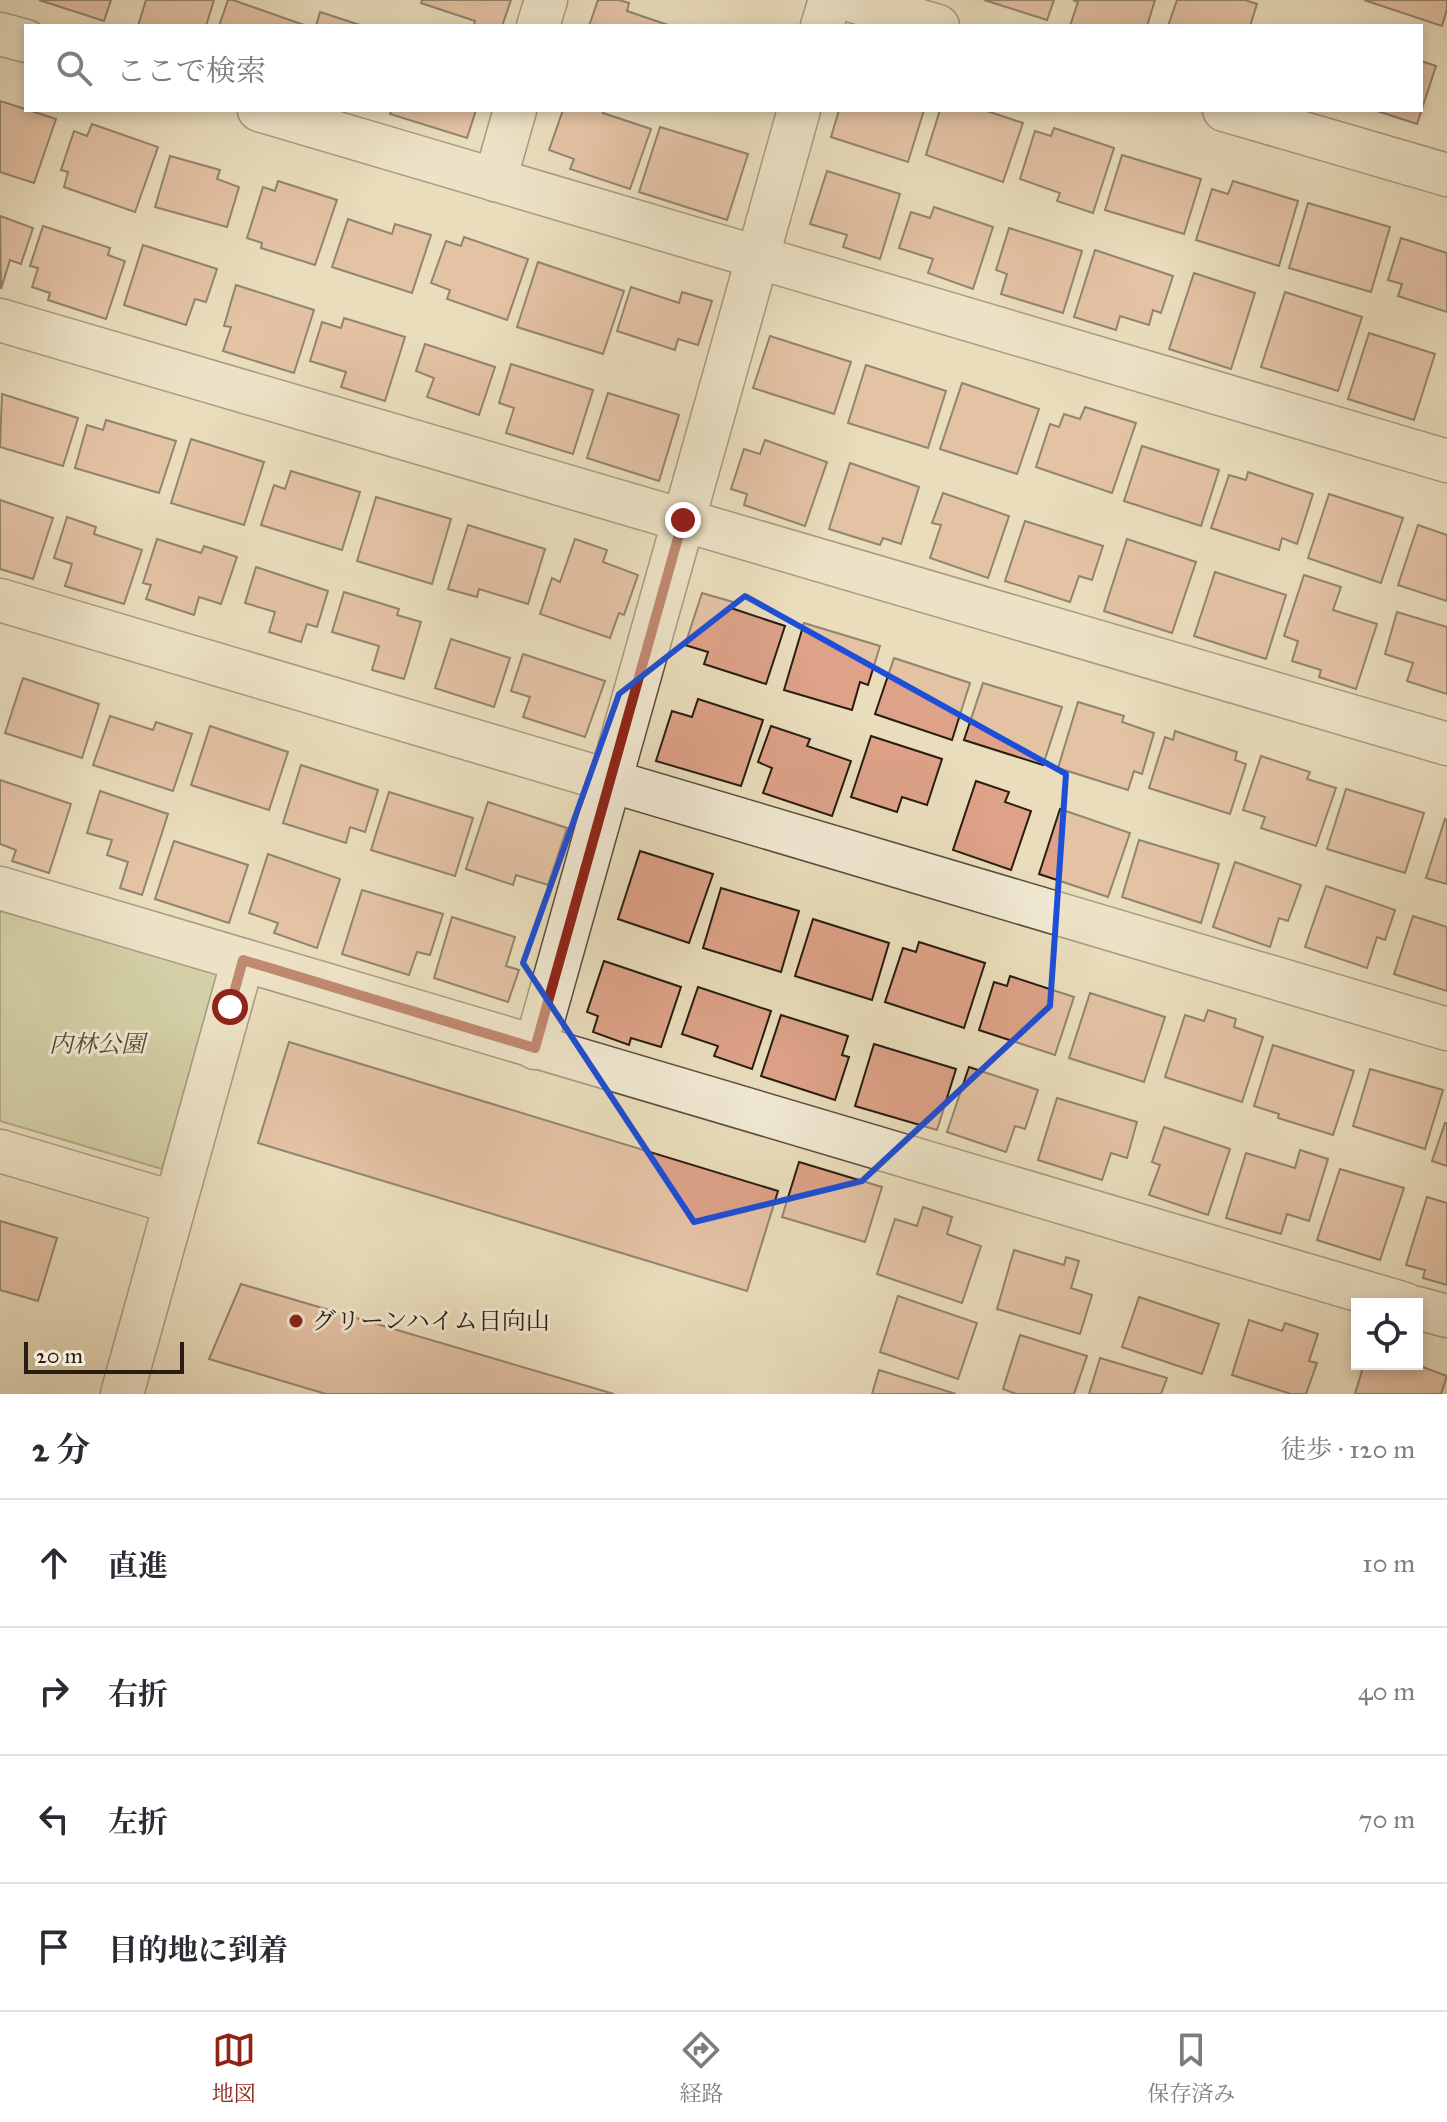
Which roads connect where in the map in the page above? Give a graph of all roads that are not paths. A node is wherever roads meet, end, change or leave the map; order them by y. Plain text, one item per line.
1 (546, 0) edge
2 (830, 0) edge
3 (849, 0) edge
4 (539, 24) edge
5 (823, 24) edge
6 (931, 24) edge
7 (0, 34) edge
8 (24, 40) edge
9 (266, 112) edge
10 (514, 112) edge
11 (798, 112) edge
12 (1231, 112) edge
13 (1447, 175) edge
14 (495, 180) junction
15 (757, 258) junction
16 (0, 320) edge
17 (1447, 461) edge
18 (683, 520) junction
19 (0, 600) edge
20 (1447, 744) edge
21 (610, 781) junction
22 (0, 888) edge
23 (243, 960) junction
24 (1447, 1029) edge
25 (535, 1048) junction
26 (0, 1151) edge
27 (175, 1203) junction
28 (1385, 1298) edge
29 (1423, 1310) edge
30 (1447, 1316) edge
31 (122, 1394) edge

1 - 4 street
2 - 5 street
3 - 6 street
7 - 8 street
9 - 14 street
10 - 14 street
11 - 15 street
12 - 13 street
14 - 15 street
15 - 17 street
15 - 18 street
16 - 18 street
18 - 20 street
18 - 21 street
19 - 21 street
21 - 24 street
21 - 25 street
22 - 23 street
23 - 25 street
23 - 27 street
25 - 28 street
26 - 27 street
27 - 31 street
29 - 30 street

